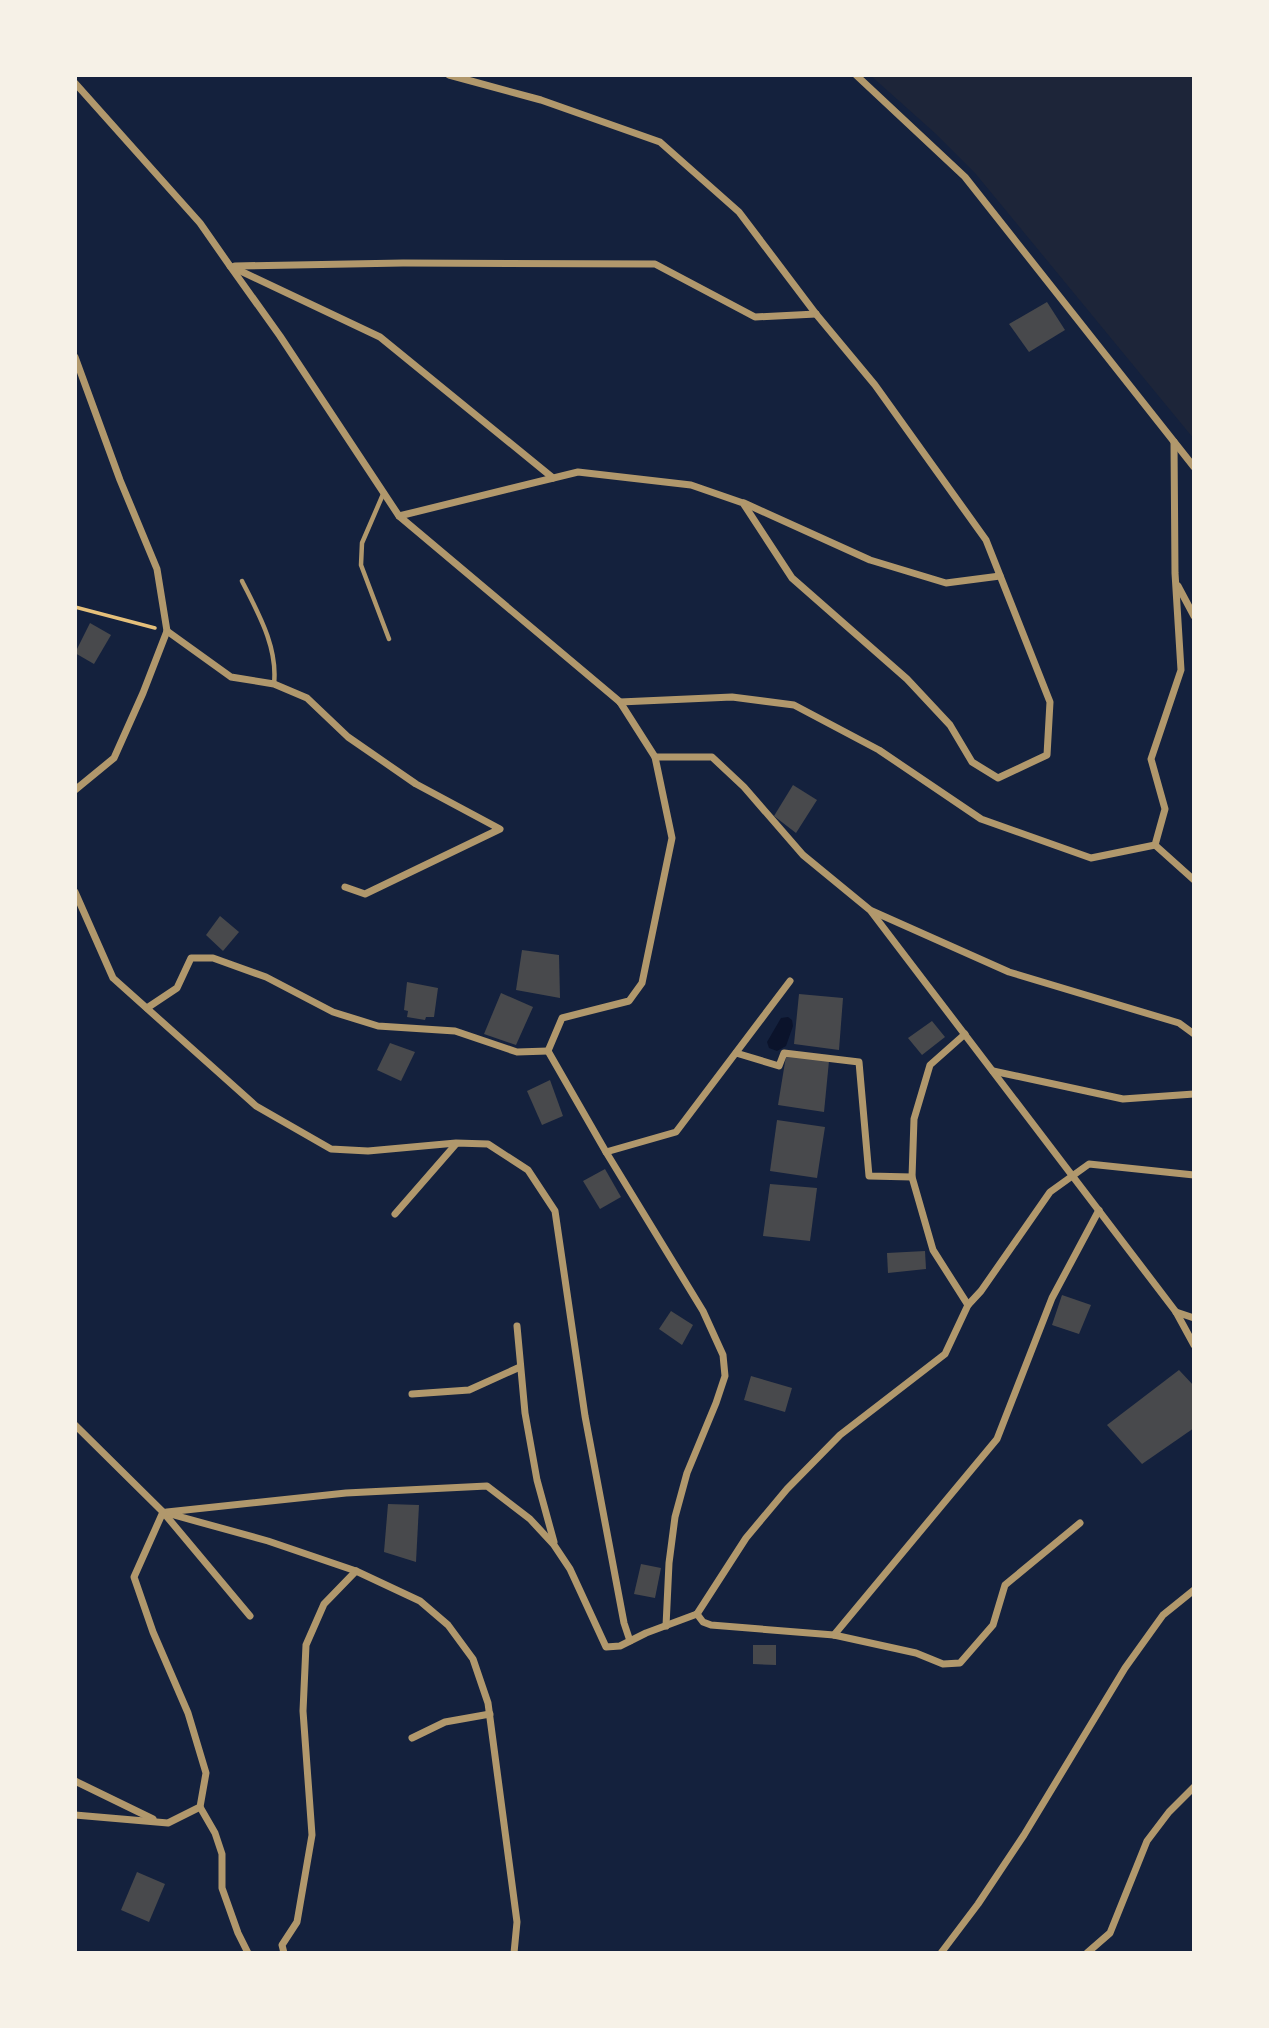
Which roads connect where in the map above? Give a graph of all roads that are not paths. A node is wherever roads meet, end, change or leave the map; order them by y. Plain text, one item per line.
1 (449, 75) edge
2 (856, 75) edge
3 (75, 83) edge
4 (230, 266) junction
5 (816, 314) junction
6 (75, 357) edge
7 (1174, 442) junction
8 (1194, 467) edge
9 (553, 478) junction
10 (384, 492) junction
11 (743, 503) junction
12 (399, 516) junction
13 (1000, 576) junction
14 (242, 581) dead end
15 (1176, 583) junction
16 (1194, 616) edge
17 (167, 631) junction
18 (389, 639) dead end
19 (274, 684) junction
20 (620, 702) junction
21 (656, 757) junction
22 (75, 790) edge
23 (1155, 845) junction
24 (1194, 880) edge
25 (345, 887) dead end
26 (75, 892) edge
27 (870, 910) junction
28 (790, 981) dead end
29 (147, 1008) junction
30 (965, 1034) junction
31 (1194, 1034) edge
32 (548, 1051) junction
33 (736, 1053) junction
34 (993, 1071) junction
35 (1194, 1094) edge
36 (456, 1143) junction
37 (606, 1152) junction
38 (1073, 1175) junction
39 (1194, 1175) edge
40 (912, 1177) junction
41 (1099, 1210) junction
42 (395, 1214) dead end
43 (968, 1305) junction
44 (1177, 1312) junction
45 (1194, 1318) edge
46 (517, 1326) dead end
47 (1194, 1345) edge
48 (520, 1367) junction
49 (411, 1394) dead end
50 (75, 1425) edge
51 (163, 1512) junction
52 (1080, 1523) dead end
53 (554, 1545) junction
54 (356, 1572) junction
55 (1194, 1590) edge
56 (697, 1615) junction
57 (250, 1616) dead end
58 (666, 1626) junction
59 (834, 1635) junction
60 (630, 1641) junction
61 (490, 1714) junction
62 (412, 1738) dead end
63 (75, 1781) edge
64 (1194, 1787) edge
65 (200, 1807) junction
66 (75, 1815) edge
67 (160, 1822) junction
68 (248, 1953) edge
69 (284, 1953) edge
70 (514, 1953) edge
71 (941, 1953) edge
72 (1087, 1953) edge

1 - 5 street
2 - 7 street
3 - 4 street
4 - 5 street
4 - 9 street
4 - 10 street
5 - 13 street
6 - 17 street
7 - 8 street
7 - 15 street
9 - 11 street
9 - 12 street
10 - 12 street
10 - 18 lane
11 - 13 street
11 - 13 street
12 - 20 street
14 - 19 lane
15 - 16 street
15 - 23 street
17 - 19 street
17 - 22 street
19 - 25 street
20 - 21 street
20 - 23 street
21 - 27 street
21 - 32 street
23 - 24 street
26 - 29 street
27 - 30 street
27 - 31 street
28 - 33 street
29 - 32 street
29 - 36 street
30 - 34 street
30 - 40 street
32 - 37 street
33 - 37 street
33 - 40 street
34 - 35 street
34 - 38 street
36 - 42 street
36 - 60 street
37 - 58 street
38 - 39 street
38 - 41 street
38 - 43 street
40 - 43 street
41 - 44 street
41 - 59 street
43 - 56 street
44 - 45 street
44 - 47 street
46 - 48 street
48 - 49 street
48 - 53 street
50 - 51 street
51 - 53 street
51 - 54 street
51 - 57 street
51 - 65 street
52 - 59 street
53 - 60 street
54 - 61 street
54 - 69 street
55 - 71 street
56 - 58 street
56 - 59 street
58 - 60 street
61 - 62 street
61 - 70 street
63 - 67 street
64 - 72 street
65 - 67 street
65 - 68 street
66 - 67 street

